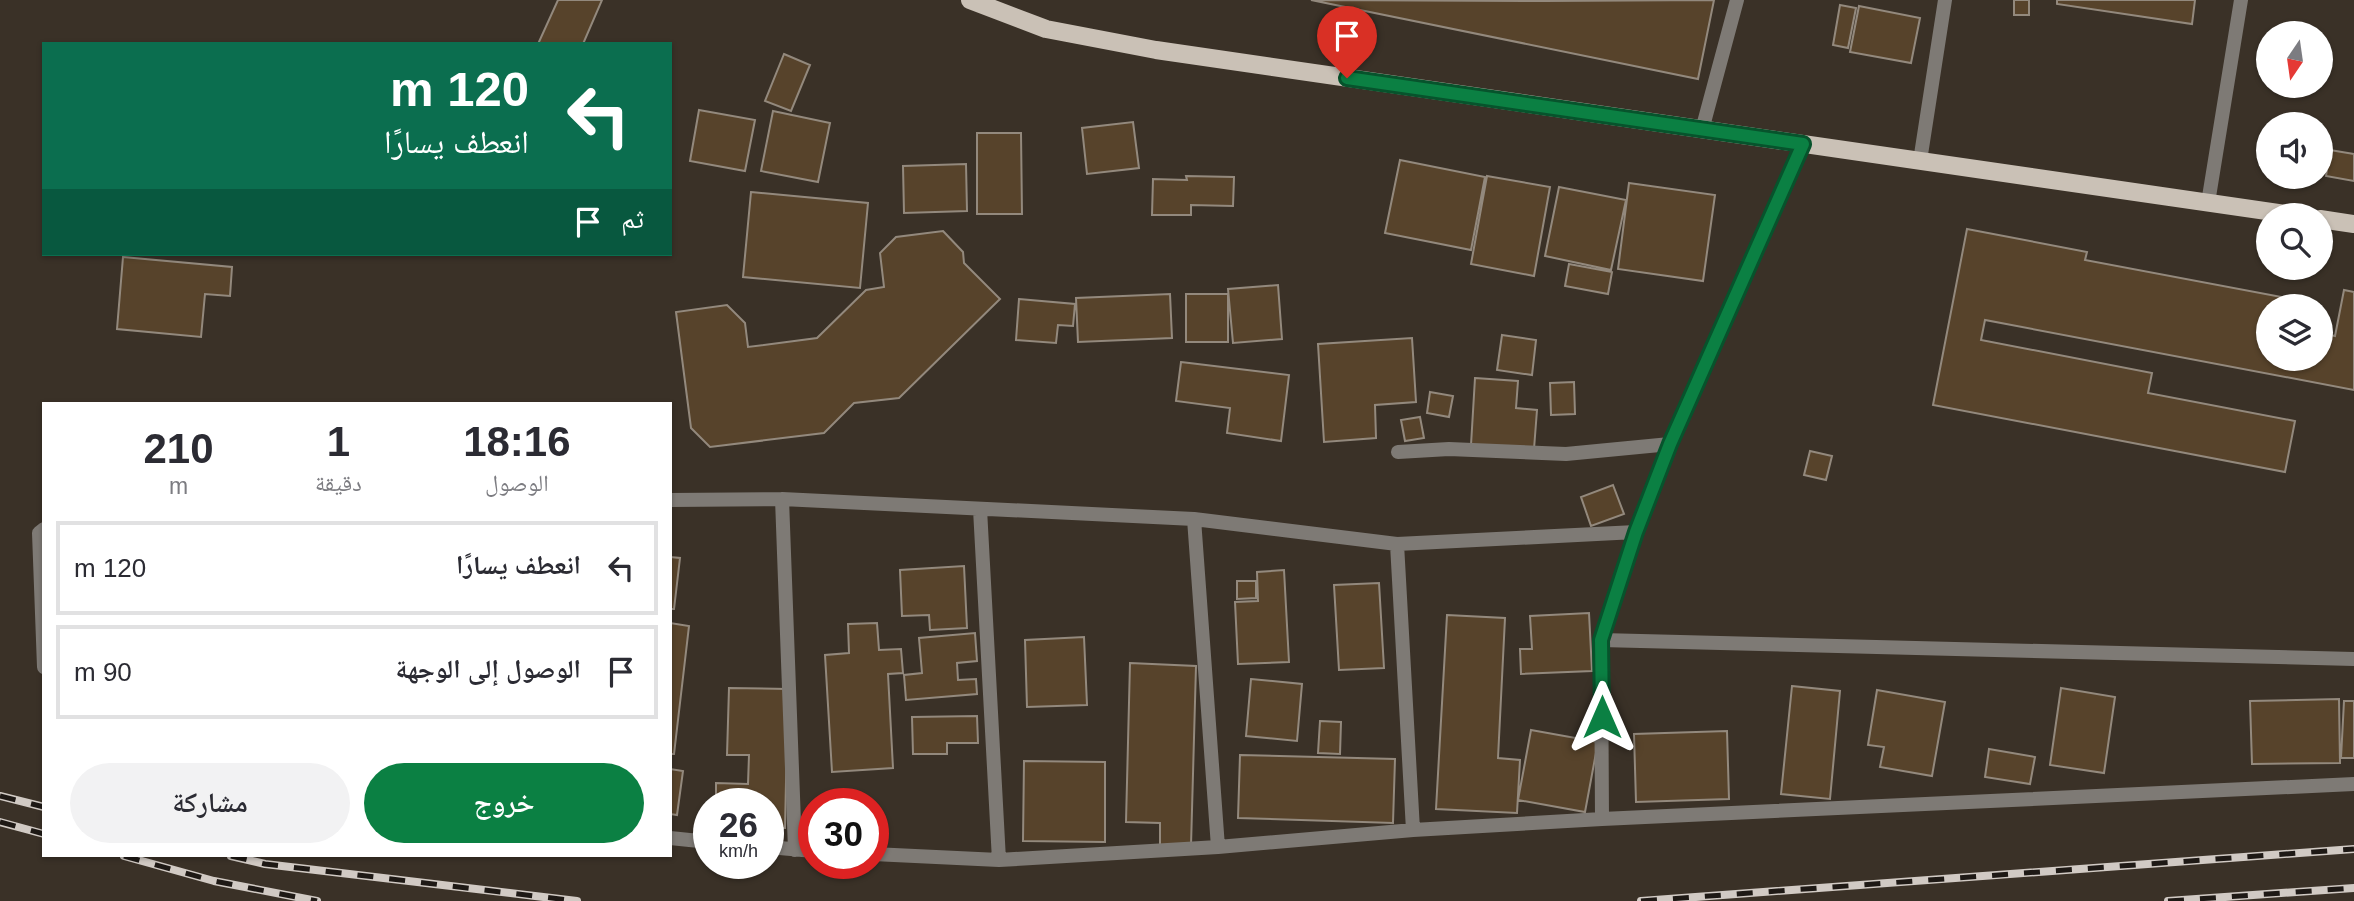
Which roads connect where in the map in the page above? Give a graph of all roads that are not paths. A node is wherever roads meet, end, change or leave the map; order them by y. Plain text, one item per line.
1 (970, 0) edge
2 (1737, 0) edge
3 (1945, 0) edge
4 (2241, 0) edge
5 (1702, 130) junction
6 (1803, 144) junction
7 (1920, 161) junction
8 (2208, 203) junction
9 (2256, 210) edge
10 (2333, 221) edge
11 (2354, 224) edge
12 (1670, 444) junction
13 (1398, 452) dead end
14 (782, 499) junction
15 (672, 500) edge
16 (981, 509) junction
17 (1194, 519) junction
18 (42, 531) edge
19 (1636, 532) junction
20 (1397, 544) junction
21 (42, 613) edge
22 (1601, 640) junction
23 (2354, 659) edge
24 (2354, 784) edge
25 (1602, 819) junction
26 (1413, 830) junction
27 (672, 838) edge
28 (693, 840) edge
29 (1218, 847) junction
30 (784, 849) edge
31 (796, 850) joint
32 (889, 854) edge
33 (999, 860) junction

1 - 5 main road
2 - 5 street
3 - 7 street
4 - 8 street
5 - 6 main road
6 - 7 main road
6 - 12 street
7 - 8 main road
8 - 9 main road
10 - 11 main road
12 - 13 street
12 - 19 street
14 - 15 street
14 - 16 street
14 - 31 street
16 - 17 street
16 - 33 street
17 - 20 street
17 - 29 street
18 - 21 street
19 - 20 street
19 - 22 street
20 - 26 street
22 - 23 street
22 - 25 street
24 - 25 street
25 - 26 street
26 - 29 street
27 - 28 street
29 - 33 street
30 - 31 street
32 - 33 street

